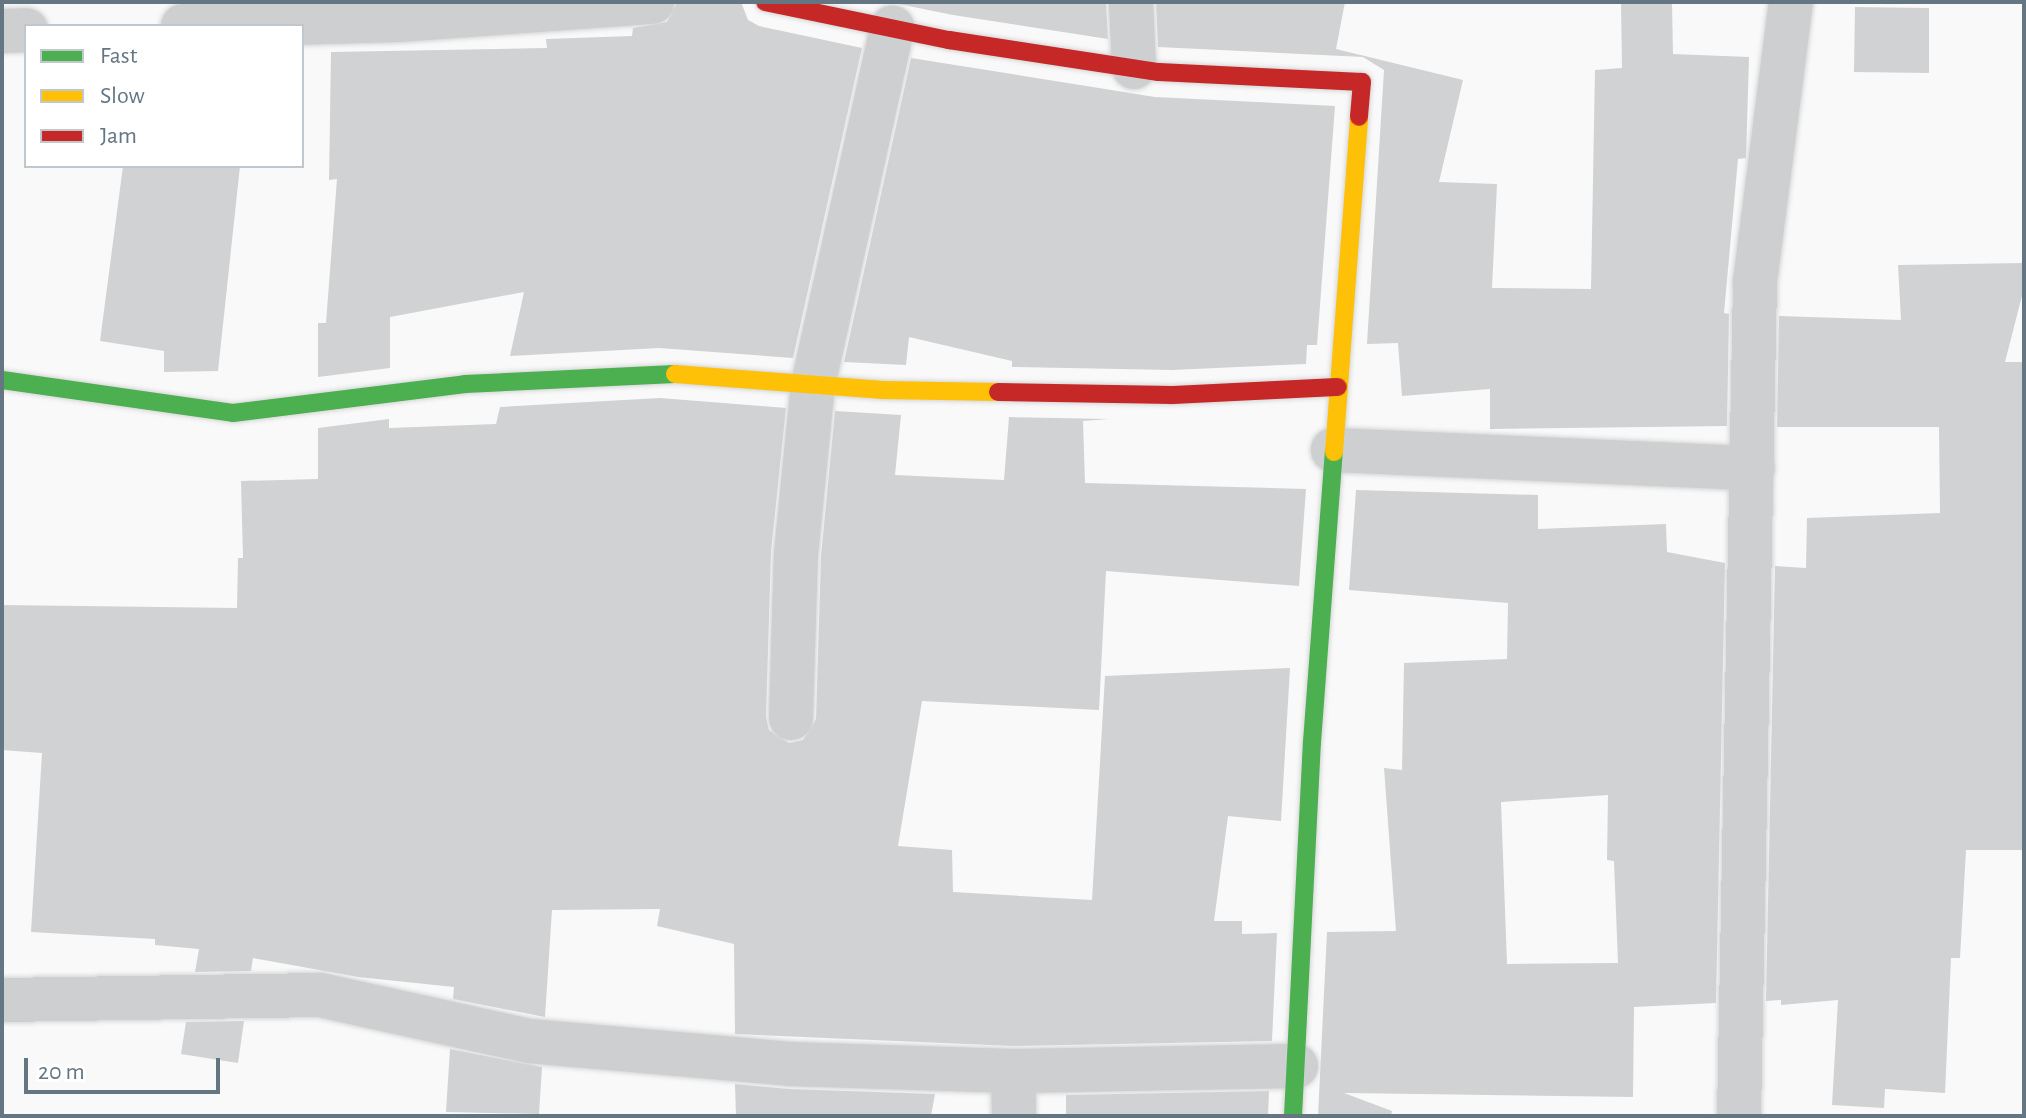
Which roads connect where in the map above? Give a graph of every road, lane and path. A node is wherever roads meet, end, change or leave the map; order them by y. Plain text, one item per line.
1 (652, 2) edge
2 (765, 2) edge
3 (1131, 2) edge
4 (1791, 2) edge
5 (255, 24) edge
6 (892, 28) junction
7 (24, 30) edge
8 (2, 31) edge
9 (1134, 67) junction
10 (2, 380) edge
11 (813, 385) junction
12 (1338, 387) junction
13 (1333, 450) junction
14 (1753, 468) junction
15 (791, 718) dead end
16 (2, 1000) edge
17 (1296, 1066) junction
18 (1013, 1071) junction
19 (1014, 1116) edge
20 (1293, 1116) edge
21 (1739, 1116) edge

1 - 5 street
2 - 6 street
3 - 9 street
4 - 14 street
6 - 9 street
6 - 11 street
7 - 8 street
9 - 12 street
10 - 11 street
11 - 12 street
11 - 15 street
12 - 13 street
13 - 14 street
13 - 17 street
14 - 21 street
16 - 18 street
17 - 18 street
17 - 20 street
18 - 19 street

